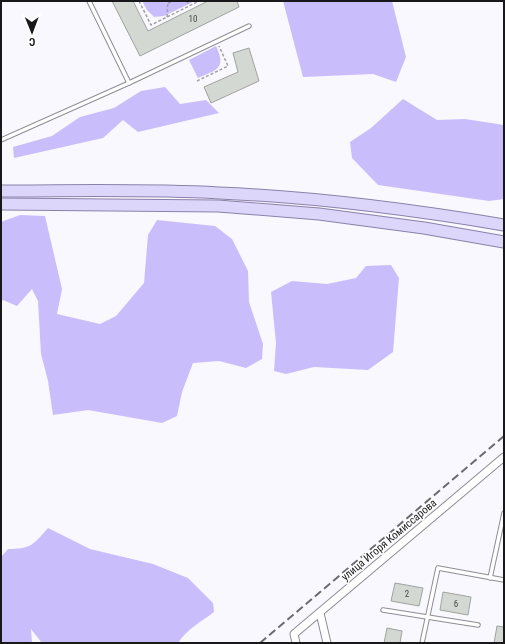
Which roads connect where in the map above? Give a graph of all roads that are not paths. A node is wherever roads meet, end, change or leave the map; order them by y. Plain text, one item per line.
1 (89, 1) edge
2 (249, 26) dead end
3 (130, 83) junction
4 (1, 140) edge
5 (1, 190) edge
6 (1, 204) edge
7 (504, 225) edge
8 (504, 242) edge
9 (504, 457) edge
10 (504, 513) edge
11 (490, 578) junction
12 (504, 580) edge
13 (383, 610) dead end
14 (320, 613) junction
15 (428, 617) junction
16 (478, 625) dead end
17 (296, 643) edge
18 (327, 643) edge
19 (422, 643) edge

1 - 3 lane
2 - 3 lane
3 - 4 lane
5 - 7 main road
6 - 8 main road
9 - 14 street, улица Игоря Комиссарова
10 - 11 lane
11 - 12 lane
11 - 15 lane
13 - 15 lane
14 - 17 street, улица Игоря Комиссарова
14 - 18 street
15 - 16 lane
15 - 19 lane

